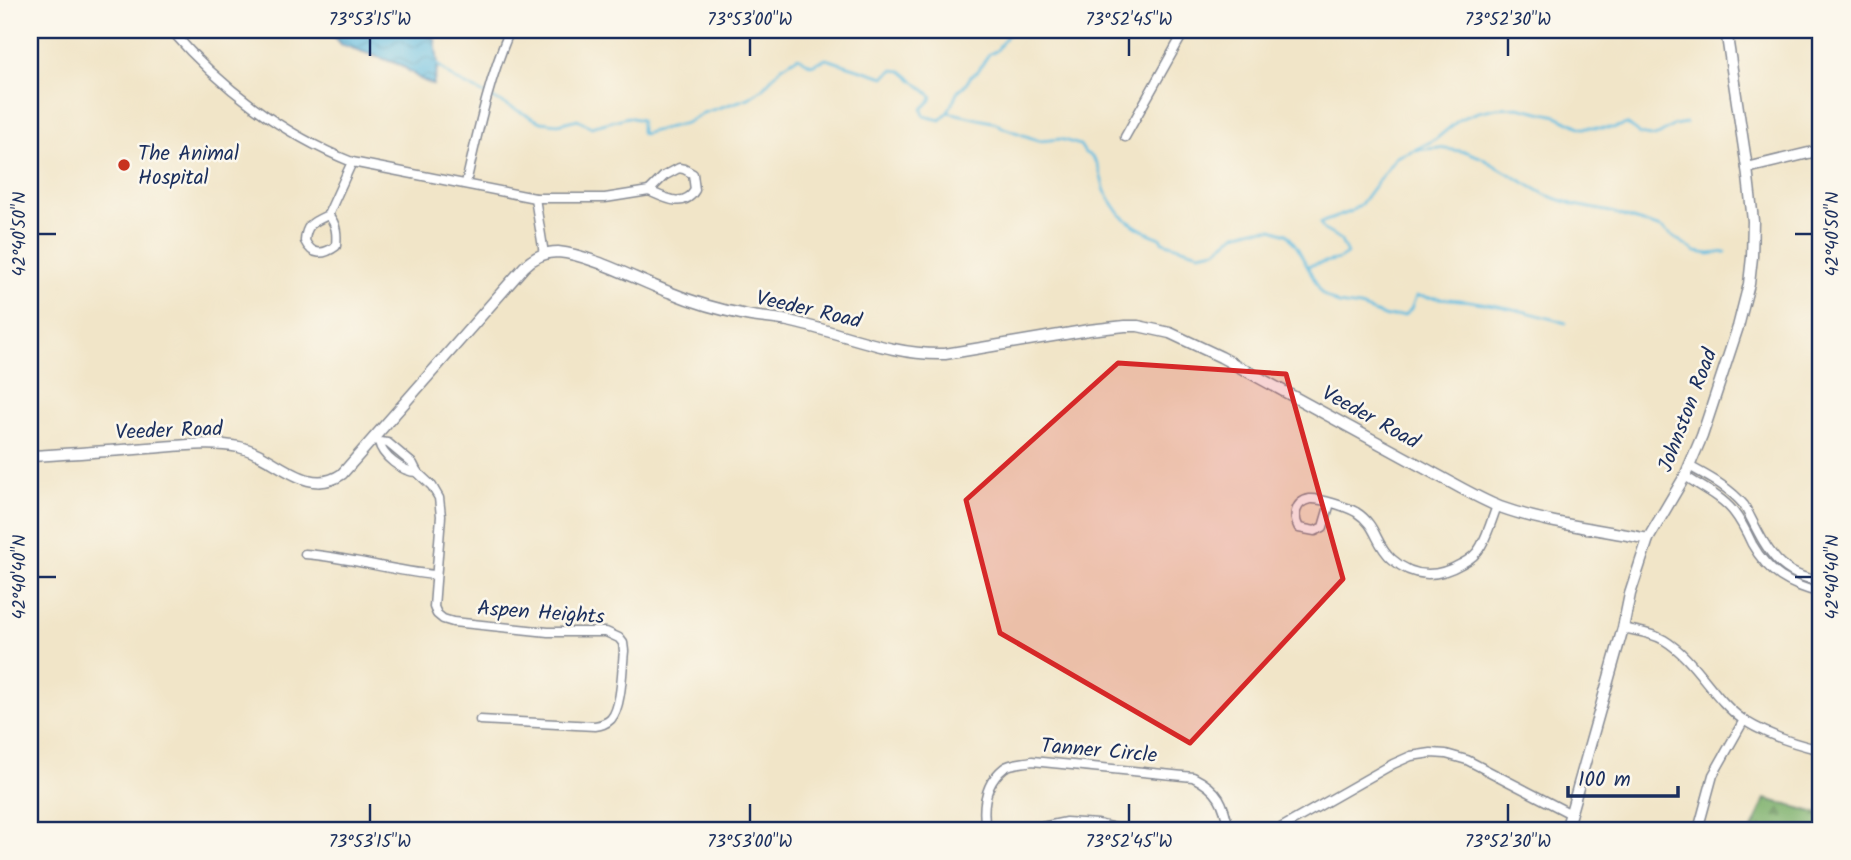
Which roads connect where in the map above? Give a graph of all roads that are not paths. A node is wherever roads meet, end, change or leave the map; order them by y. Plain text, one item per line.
1 (172, 30) edge
2 (510, 30) edge
3 (567, 30) edge
4 (582, 30) edge
5 (1185, 30) edge
6 (1726, 30) edge
7 (1125, 137) dead end
8 (1821, 150) edge
9 (352, 162) junction
10 (1747, 168) junction
11 (466, 183) junction
12 (649, 191) junction
13 (535, 198) junction
14 (328, 215) junction
15 (544, 254) junction
16 (376, 440) junction
17 (30, 456) edge
18 (1687, 471) junction
19 (1330, 503) junction
20 (1497, 506) junction
21 (1648, 539) junction
22 (1764, 541) junction
23 (1754, 548) junction
24 (305, 554) dead end
25 (435, 575) junction
26 (1821, 581) edge
27 (1821, 593) edge
28 (1623, 628) junction
29 (480, 720) dead end
30 (1744, 720) junction
31 (1821, 750) edge
32 (1571, 814) junction
33 (1296, 820) junction
34 (986, 830) edge
35 (1028, 830) edge
36 (1125, 830) edge
37 (1229, 830) edge
38 (1277, 830) edge
39 (1301, 830) edge
40 (1566, 830) edge
41 (1698, 830) edge

1 - 9 street
2 - 11 street
3 - 4 street
5 - 7 street
6 - 10 street, Johnston Road
8 - 10 street
9 - 11 street
9 - 14 street
10 - 18 street, Johnston Road
11 - 13 street
12 - 12 street
12 - 13 street
13 - 15 street
14 - 14 street
15 - 16 street, Veeder Road
15 - 20 street, Veeder Road
16 - 17 street, Veeder Road
16 - 25 street, Aspen Heights
18 - 21 street, Johnston Road
18 - 22 street
18 - 23 street
19 - 19 street
19 - 20 street
20 - 21 street, Veeder Road
21 - 28 street, Johnston Road
22 - 23 street
22 - 26 street
23 - 27 street
24 - 25 street
25 - 29 street, Aspen Heights
28 - 30 street
28 - 32 street, Johnston Road
30 - 31 street
30 - 41 street
32 - 33 street
32 - 40 street, Johnston Road
33 - 38 street
33 - 39 street
34 - 37 street, Tanner Circle
35 - 36 street

